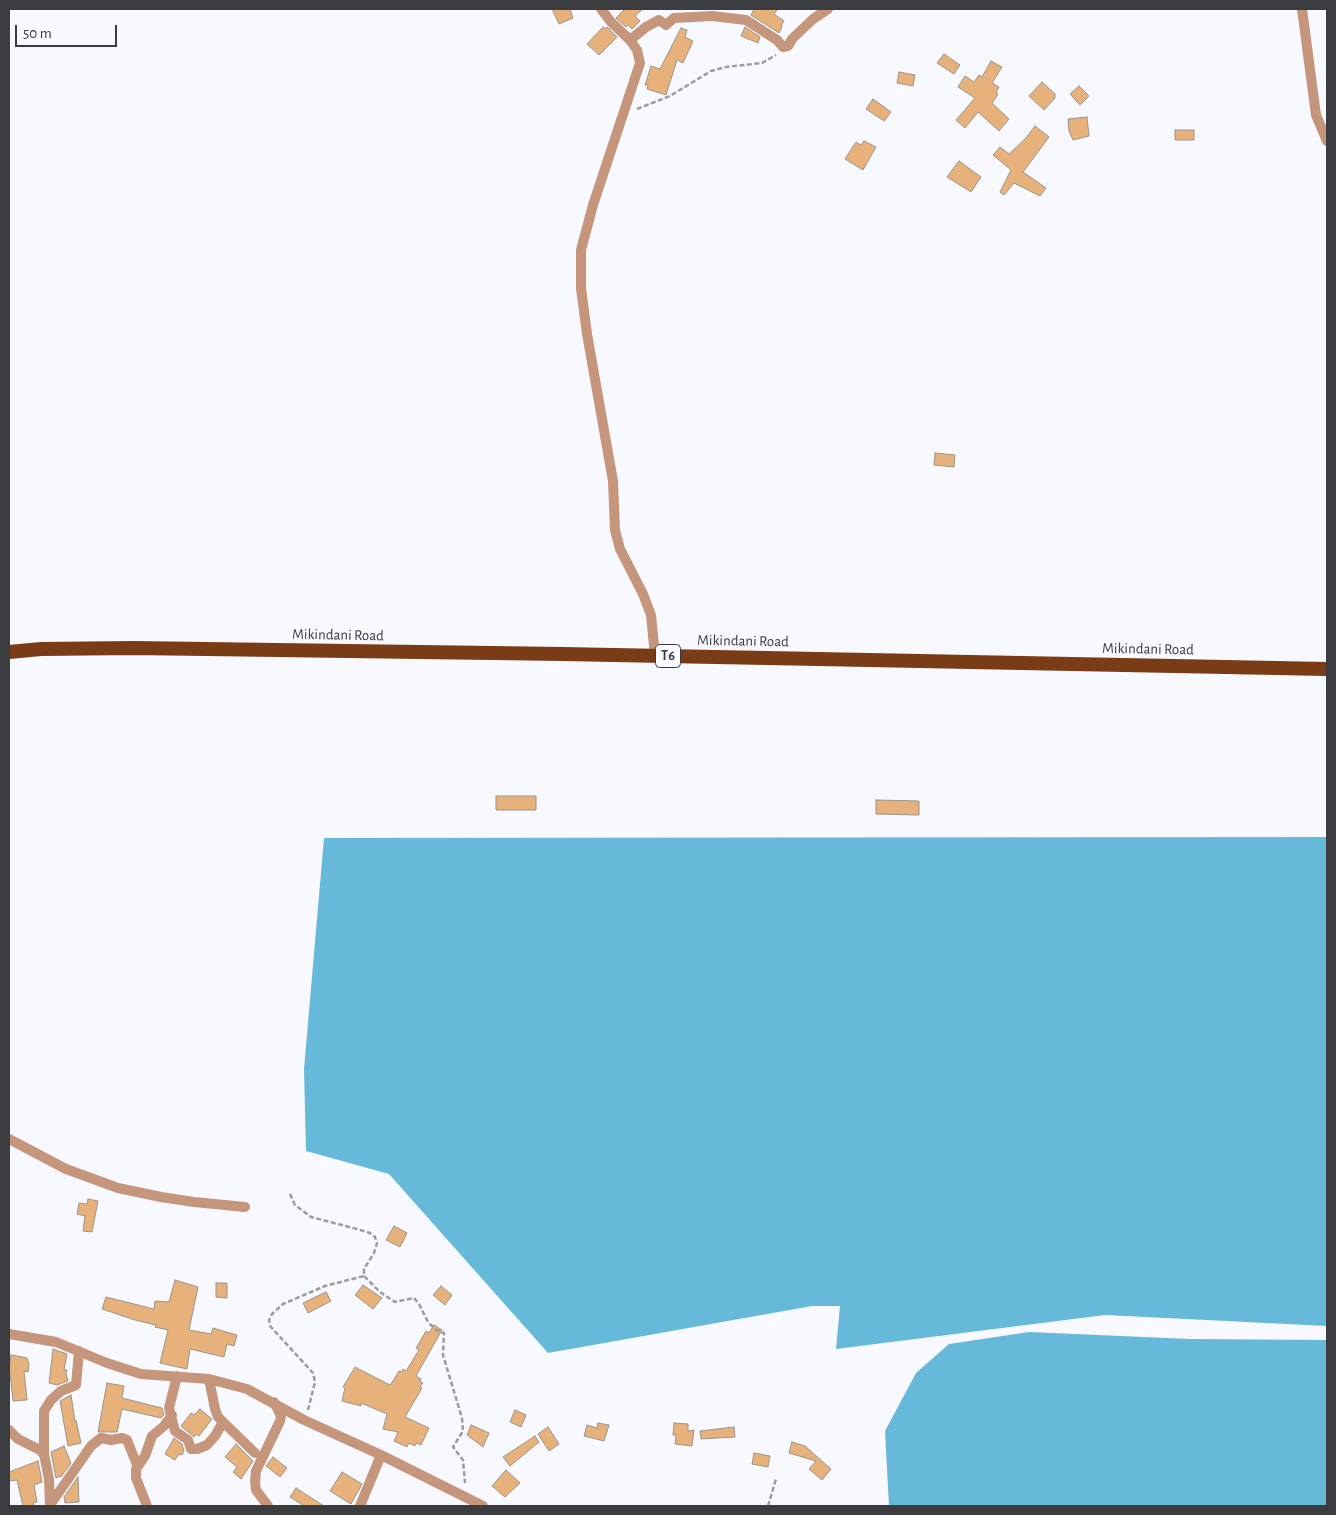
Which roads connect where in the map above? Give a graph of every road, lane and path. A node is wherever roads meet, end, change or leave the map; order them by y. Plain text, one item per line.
1 (601, 9) edge
2 (828, 9) edge
3 (1302, 9) edge
4 (630, 40) junction
5 (784, 48) junction
6 (624, 113) junction
7 (1327, 141) edge
8 (9, 652) edge
9 (655, 656) junction
10 (1327, 669) edge
11 (9, 1139) edge
12 (290, 1194) dead end
13 (245, 1207) dead end
14 (364, 1276) junction
15 (9, 1334) edge
16 (79, 1351) junction
17 (177, 1376) junction
18 (209, 1379) junction
19 (274, 1402) junction
20 (172, 1415) junction
21 (304, 1420) junction
22 (223, 1422) junction
23 (9, 1430) edge
24 (255, 1453) dead end
25 (44, 1454) junction
26 (381, 1455) junction
27 (137, 1465) junction
28 (776, 1479) dead end
29 (464, 1497) junction
30 (50, 1505) edge
31 (147, 1506) edge
32 (268, 1506) edge
33 (360, 1506) edge
34 (482, 1506) edge
35 (768, 1506) edge

1 - 4 street
2 - 5 street
3 - 7 street
4 - 5 street
4 - 6 street
5 - 6 path
6 - 9 street
8 - 9 highway, Mikindani Road / T6
9 - 10 highway, Mikindani Road / T6
11 - 13 street
12 - 14 path
14 - 21 path
14 - 29 path
15 - 16 street
16 - 17 street
16 - 25 street
17 - 18 street
17 - 20 street
18 - 19 street
18 - 22 street
19 - 21 street
19 - 32 street
20 - 22 street
20 - 27 street
21 - 26 street
22 - 24 street
23 - 25 street
25 - 30 street
26 - 29 street
26 - 33 street
27 - 30 street
27 - 31 street
28 - 35 path
29 - 34 street

